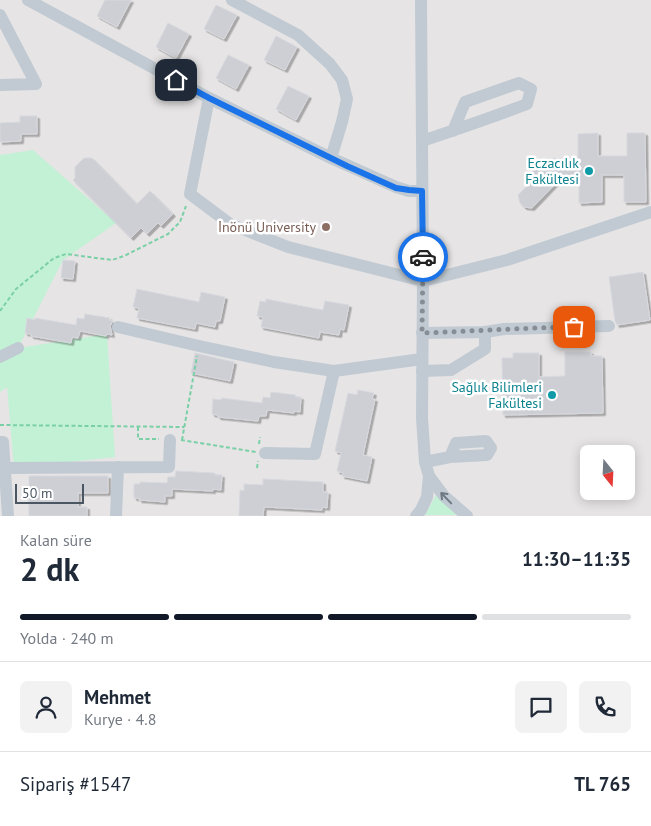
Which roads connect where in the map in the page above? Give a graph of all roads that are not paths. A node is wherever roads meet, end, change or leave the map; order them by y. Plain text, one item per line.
1 (28, 0) edge
2 (232, 0) edge
3 (421, 0) edge
4 (0, 15) edge
5 (0, 86) edge
6 (209, 98) junction
7 (453, 131) junction
8 (422, 141) junction
9 (331, 158) junction
10 (422, 191) junction
11 (651, 212) edge
12 (423, 282) junction
13 (118, 326) dead end
14 (609, 326) dead end
15 (484, 332) junction
16 (422, 333) junction
17 (18, 348) dead end
18 (0, 357) edge
19 (422, 365) junction
20 (334, 371) junction
21 (176, 440) road end
22 (0, 442) edge
23 (450, 457) dead end
24 (261, 458) road end
25 (425, 462) junction
26 (118, 467) junction
27 (5, 468) junction
28 (428, 476) junction
29 (8, 516) edge
30 (116, 516) edge
31 (416, 516) edge
32 (467, 516) edge

1 - 6 street
2 - 9 street
3 - 8 street
4 - 5 street
6 - 9 street
6 - 12 street
7 - 7 street
7 - 8 street
8 - 10 street
9 - 10 street
10 - 12 street
11 - 12 street
12 - 16 street
13 - 20 street
14 - 15 street
15 - 16 street
15 - 19 street
16 - 19 street
17 - 18 street
19 - 20 street
19 - 25 street
20 - 24 street
21 - 26 street
22 - 27 street
23 - 25 street
25 - 28 street
26 - 27 street
26 - 30 street
27 - 29 street
28 - 31 street
32 -> 28 street

